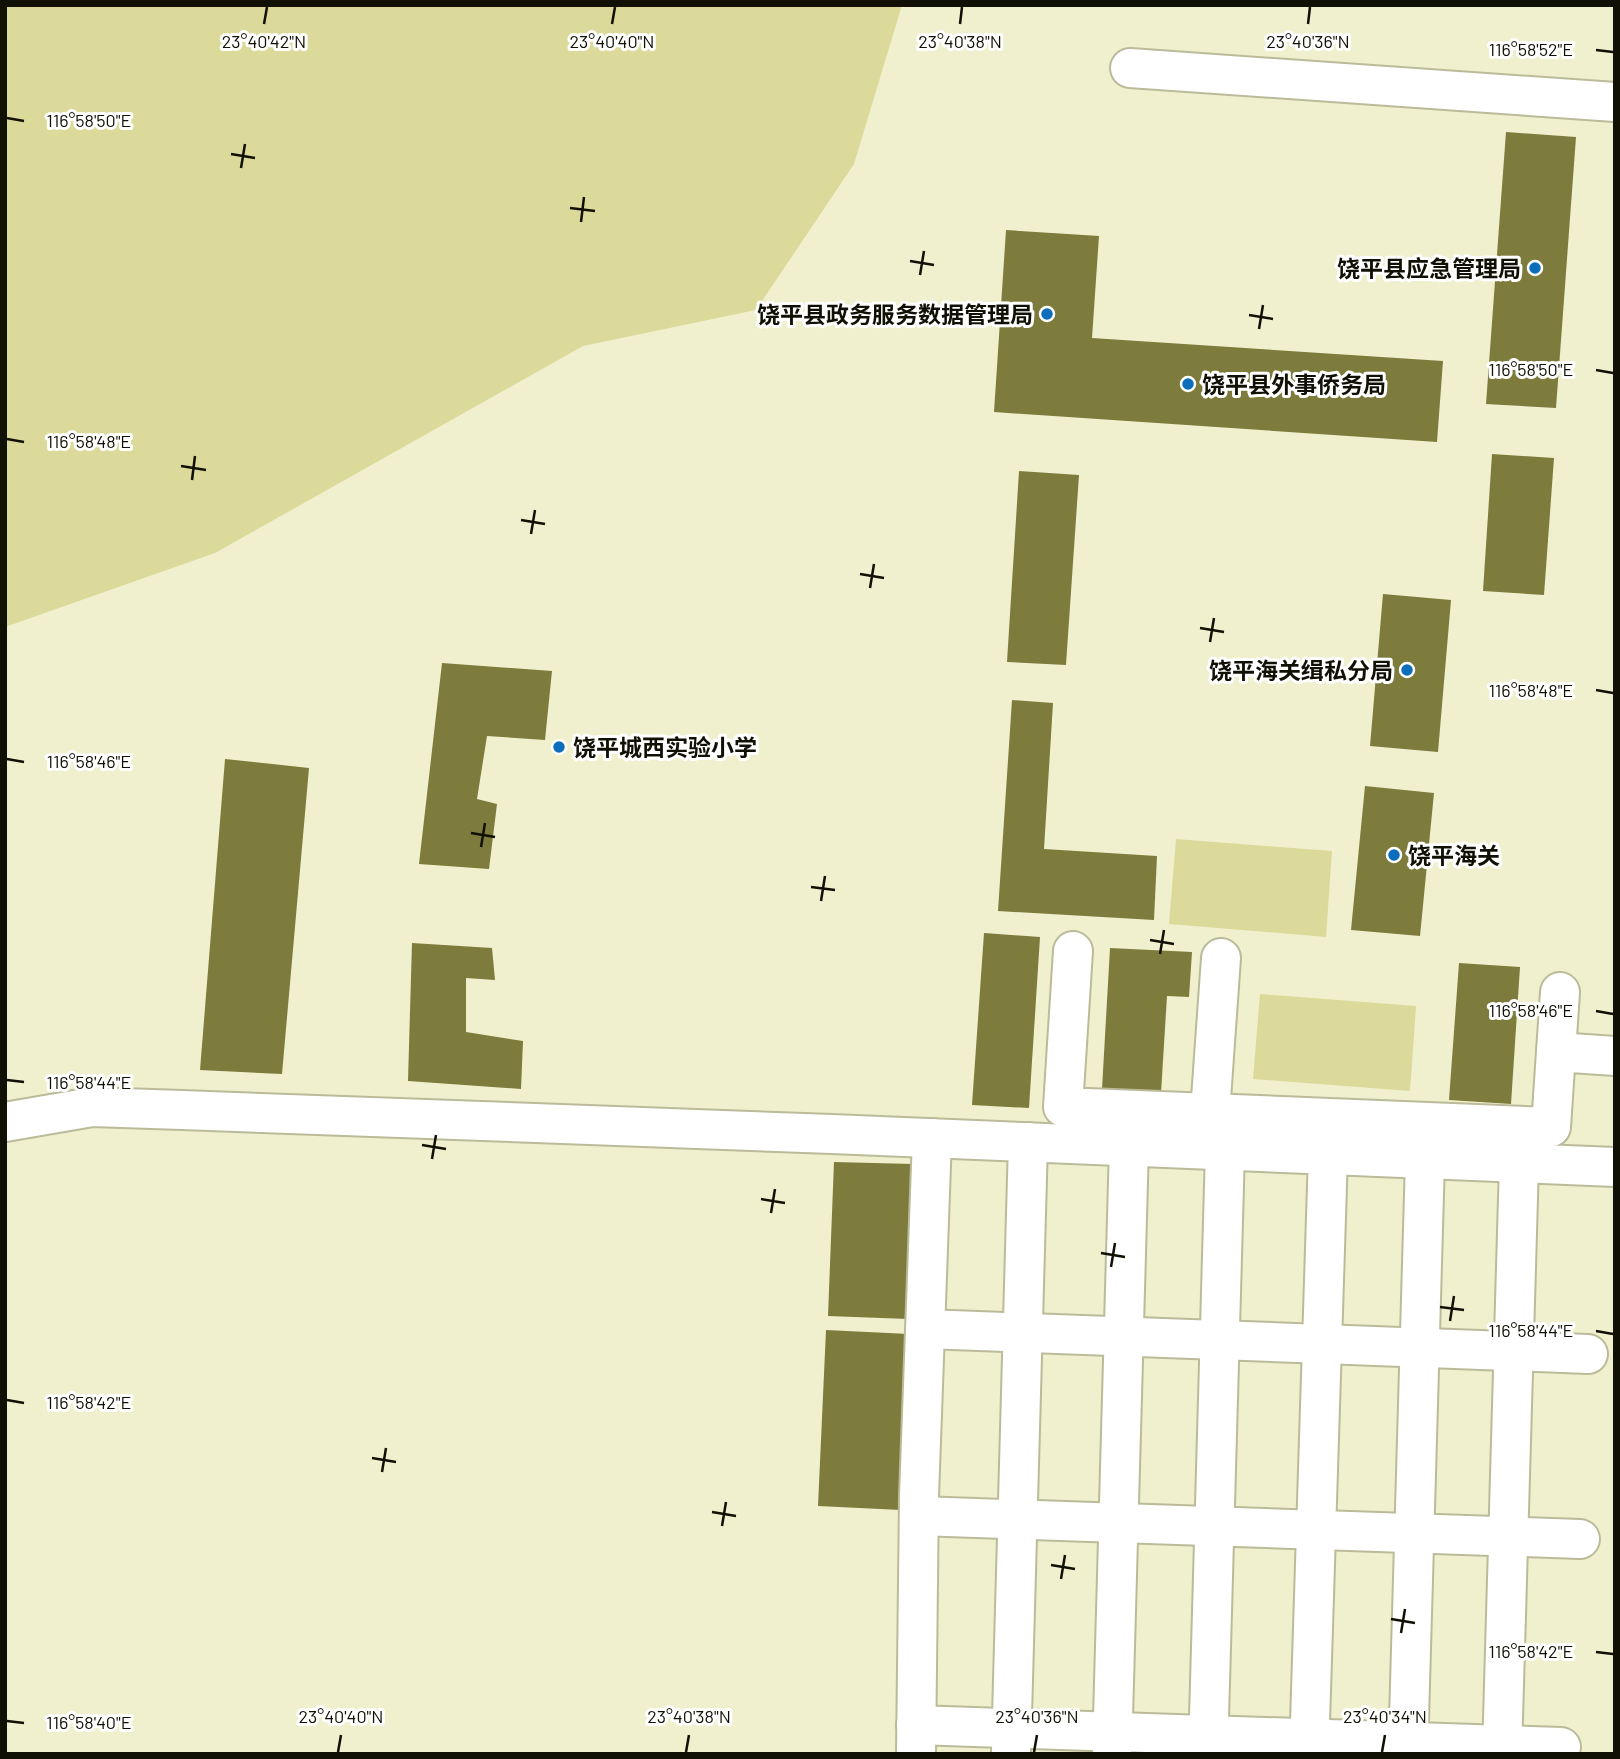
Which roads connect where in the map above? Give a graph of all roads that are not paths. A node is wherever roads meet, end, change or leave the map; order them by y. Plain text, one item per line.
1 (1130, 68) dead end
2 (1615, 102) edge
3 (1073, 951) dead end
4 (1221, 958) dead end
5 (1560, 992) dead end
6 (1556, 1052) junction
7 (1615, 1056) edge
8 (1210, 1113) junction
9 (5, 1122) edge
10 (932, 1138) junction
11 (1028, 1142) junction
12 (1129, 1146) junction
13 (1225, 1150) junction
14 (1328, 1154) junction
15 (1425, 1159) junction
16 (1519, 1163) junction
17 (1615, 1167) edge
18 (925, 1329) junction
19 (1022, 1333) junction
20 (1123, 1337) junction
21 (1220, 1340) junction
22 (1322, 1344) junction
23 (1420, 1348) junction
24 (1514, 1351) junction
25 (1588, 1354) dead end
26 (919, 1516) junction
27 (1017, 1519) junction
28 (1118, 1523) junction
29 (1214, 1526) junction
30 (1316, 1530) junction
31 (1414, 1533) junction
32 (1508, 1536) junction
33 (1580, 1539) dead end
34 (916, 1739) edge
35 (1011, 1741) edge
36 (1112, 1743) edge
37 (1208, 1744) edge
38 (1309, 1746) edge
39 (1561, 1747) dead end
40 (1408, 1748) edge
41 (1502, 1750) edge

1 - 2 main road
3 - 8 main road
4 - 8 main road
5 - 6 main road
6 - 7 main road
6 - 8 main road
9 - 10 main road
10 - 11 main road
10 - 18 main road
11 - 12 main road
11 - 19 main road
12 - 13 main road
12 - 20 main road
13 - 14 main road
13 - 21 main road
14 - 15 main road
14 - 22 main road
15 - 16 main road
15 - 23 main road
16 - 17 main road
16 - 24 main road
18 - 19 main road
18 - 26 main road
19 - 20 main road
19 - 27 main road
20 - 21 main road
20 - 28 main road
21 - 22 main road
21 - 29 main road
22 - 23 main road
22 - 30 main road
23 - 24 main road
23 - 31 main road
24 - 25 main road
24 - 32 main road
26 - 27 main road
26 - 34 main road
27 - 28 main road
27 - 35 main road
28 - 29 main road
28 - 36 main road
29 - 30 main road
29 - 37 main road
30 - 31 main road
30 - 38 main road
31 - 32 main road
31 - 40 main road
32 - 33 main road
32 - 41 main road
34 - 35 main road
35 - 36 main road
36 - 37 main road
37 - 38 main road
38 - 40 main road
39 - 41 main road
40 - 41 main road

